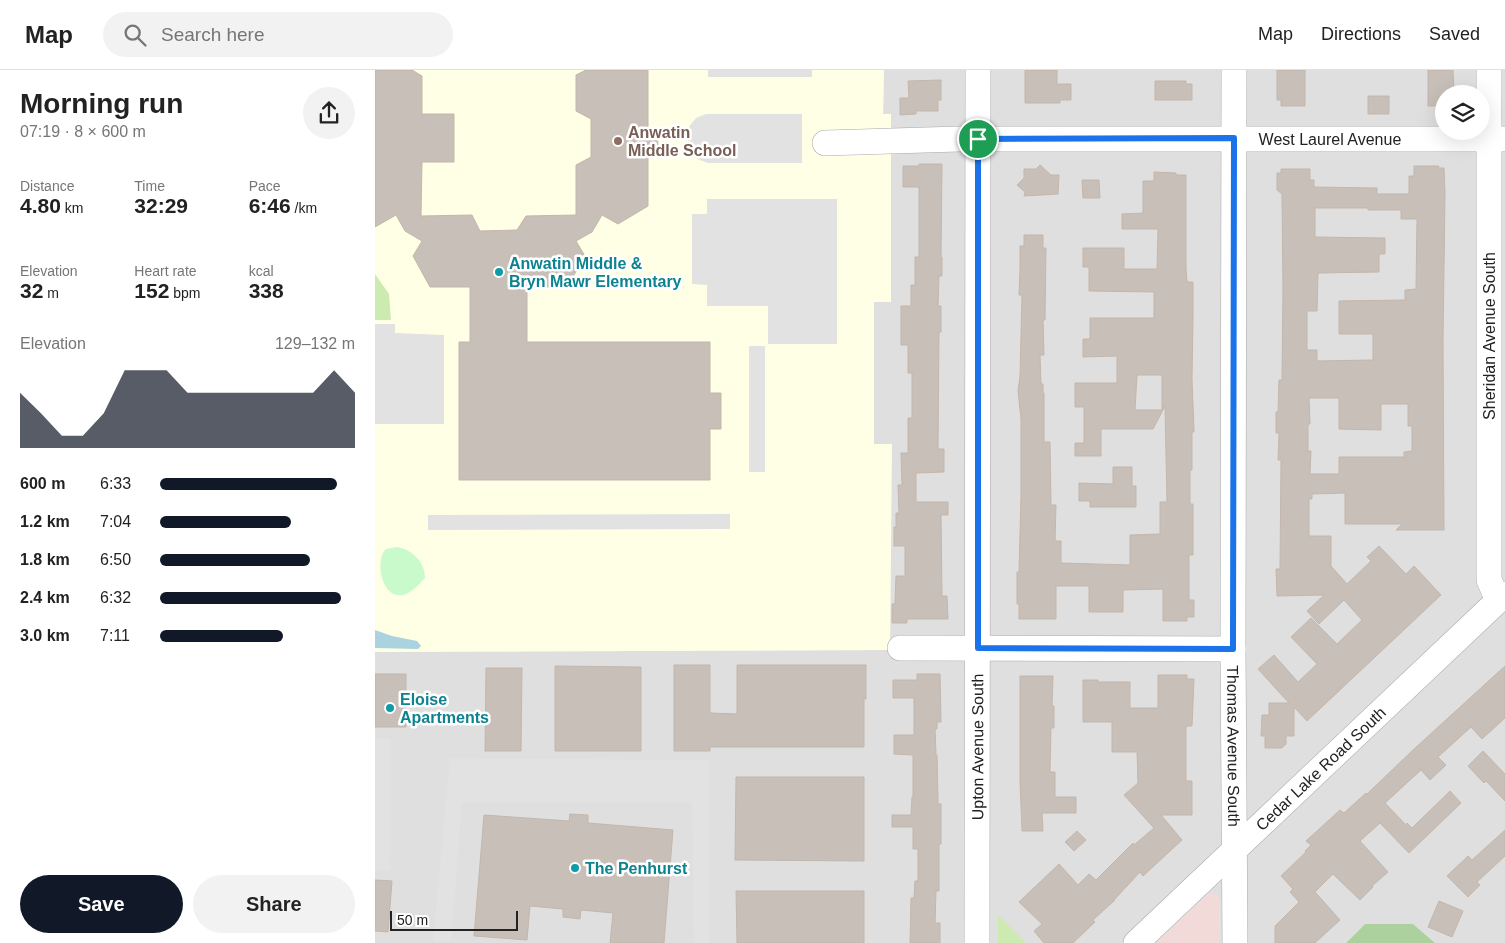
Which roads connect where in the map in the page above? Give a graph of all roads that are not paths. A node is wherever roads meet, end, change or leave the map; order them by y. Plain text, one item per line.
1 (978, 70) edge
2 (1234, 70) edge
3 (1489, 70) edge
4 (1234, 138) junction
5 (978, 139) junction
6 (1497, 139) edge
7 (825, 142) dead end
8 (1501, 597) edge
9 (900, 648) dead end
10 (978, 648) junction
11 (1233, 649) junction
12 (1234, 851) junction
13 (977, 943) edge
14 (1135, 943) edge
15 (1235, 943) edge

1 - 5 street, Upton Avenue South
2 - 4 street, Thomas Avenue South
3 - 6 street, Sheridan Avenue South
4 - 5 street, West Laurel Avenue
4 - 6 street, West Laurel Avenue
4 - 11 street, Thomas Avenue South
5 - 7 street, West Laurel Avenue
5 - 10 street, Upton Avenue South
6 - 8 street, Sheridan Avenue South
8 - 12 street, Cedar Lake Road South
9 - 10 street
10 - 11 street
10 - 13 street, Upton Avenue South
11 - 12 street, Thomas Avenue South
12 - 14 street, Cedar Lake Road South
12 - 15 street, Thomas Avenue South

